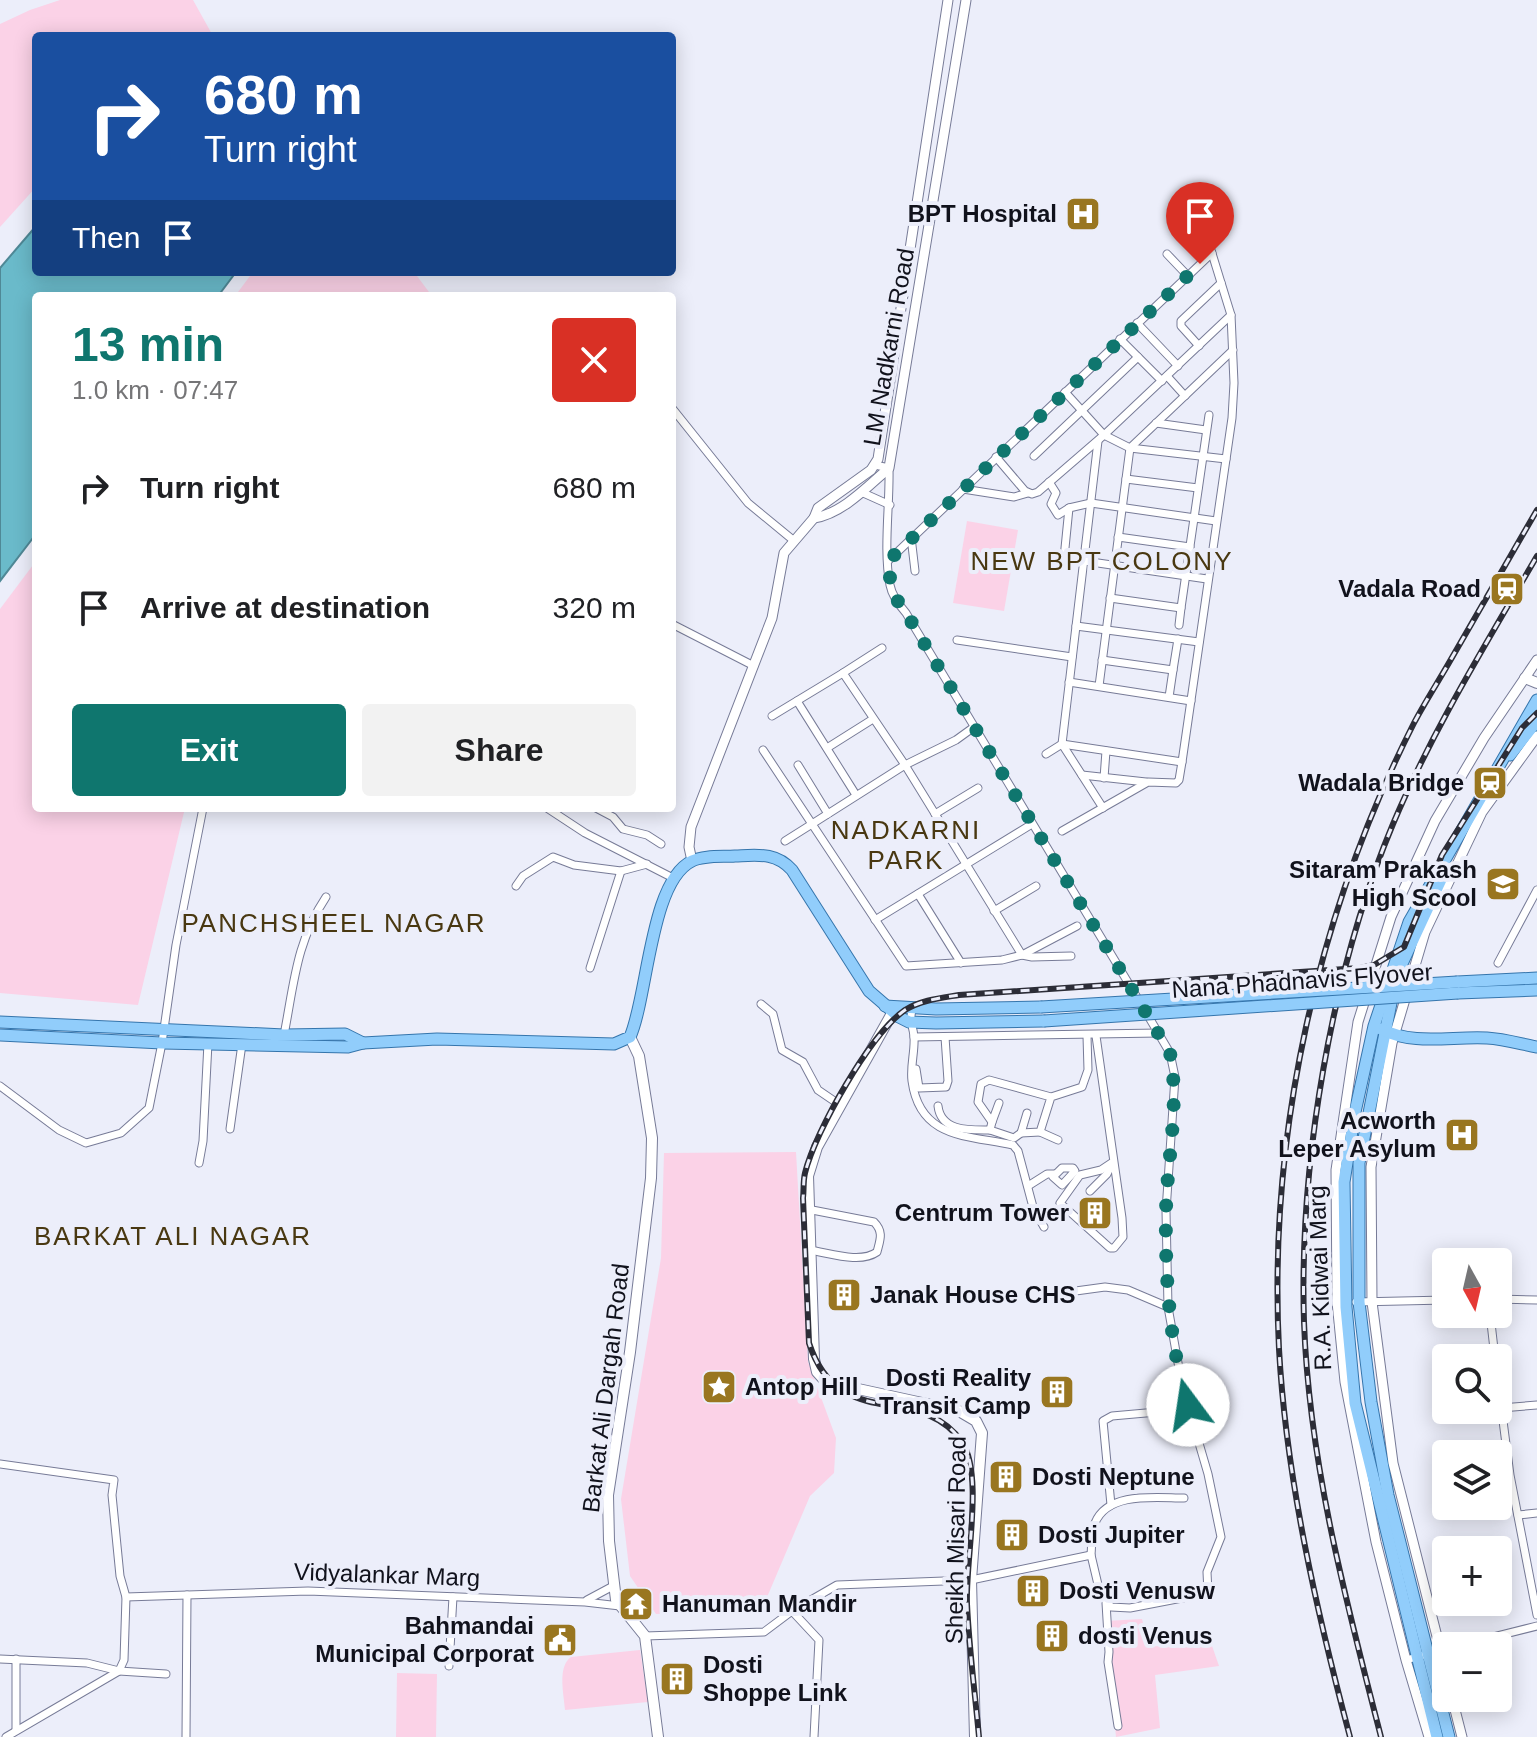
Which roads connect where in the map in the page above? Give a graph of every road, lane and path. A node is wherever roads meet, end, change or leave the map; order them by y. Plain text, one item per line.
1 (948, 0) edge
2 (966, 0) edge
3 (1213, 201) dead end
4 (1212, 253) junction
5 (1167, 254) dead end
6 (1187, 275) junction
7 (1221, 283) junction
8 (1231, 315) junction
9 (1137, 323) junction
10 (1120, 339) junction
11 (1199, 346) junction
12 (1233, 350) junction
13 (1138, 357) junction
14 (1178, 366) junction
15 (1164, 378) junction
16 (1065, 392) junction
17 (1185, 396) junction
18 (885, 406) junction
19 (899, 407) junction
20 (1082, 411) junction
21 (676, 413) edge
22 (1209, 415) dead end
23 (1156, 423) junction
24 (1206, 430) junction
25 (1101, 438) junction
26 (1130, 448) junction
27 (1034, 456) dead end
28 (996, 457) junction
29 (1203, 457) junction
30 (1226, 459) junction
31 (875, 465) junction
32 (889, 468) junction
33 (1126, 479) junction
34 (1049, 482) junction
35 (1198, 488) junction
36 (963, 489) junction
37 (861, 492) junction
38 (1028, 493) junction
39 (1091, 503) junction
40 (890, 505) junction
41 (1122, 506) junction
42 (1069, 508) junction
43 (1194, 517) junction
44 (814, 518) junction
45 (1216, 521) junction
46 (911, 537) junction
47 (1118, 537) junction
48 (793, 540) junction
49 (1190, 547) junction
50 (888, 561) junction
51 (1084, 561) junction
52 (1114, 565) junction
53 (915, 571) dead end
54 (1186, 576) junction
55 (1207, 579) junction
56 (1110, 598) junction
57 (1181, 608) junction
58 (1179, 625) dead end
59 (676, 626) edge
60 (1076, 626) junction
61 (1106, 630) junction
62 (1178, 639) junction
63 (957, 640) dead end
64 (1199, 642) junction
65 (882, 648) dead end
66 (1072, 657) junction
67 (1102, 660) junction
68 (1537, 660) edge
69 (754, 666) junction
70 (1173, 670) junction
71 (843, 673) junction
72 (1525, 678) junction
73 (1069, 682) junction
74 (1537, 683) edge
75 (1099, 686) junction
76 (1169, 697) junction
77 (1537, 700) edge
78 (797, 701) junction
79 (1191, 701) junction
80 (772, 716) dead end
81 (873, 719) junction
82 (1537, 721) edge
83 (974, 727) junction
84 (1537, 736) edge
85 (1062, 744) junction
86 (827, 748) junction
87 (763, 750) dead end
88 (1106, 751) junction
89 (1046, 754) dead end
90 (1182, 762) junction
91 (798, 765) dead end
92 (905, 765) junction
93 (1082, 775) junction
94 (1104, 778) junction
95 (1148, 782) junction
96 (978, 788) dead end
97 (856, 795) junction
98 (1103, 808) junction
99 (202, 812) edge
100 (553, 812) edge
101 (604, 812) edge
102 (828, 814) junction
103 (935, 814) junction
104 (812, 824) junction
105 (1032, 824) junction
106 (1062, 831) dead end
107 (785, 841) dead end
108 (661, 844) dead end
109 (692, 861) junction
110 (647, 864) junction
111 (966, 865) junction
112 (621, 871) junction
113 (673, 878) junction
114 (516, 886) dead end
115 (1036, 886) dead end
116 (1537, 890) edge
117 (918, 894) junction
118 (326, 897) dead end
119 (994, 911) junction
120 (875, 920) junction
121 (1077, 926) dead end
122 (1022, 955) junction
123 (1071, 956) dead end
124 (961, 963) junction
125 (1498, 963) dead end
126 (590, 968) dead end
127 (1537, 978) edge
128 (1457, 988) junction
129 (1537, 990) edge
130 (761, 1004) dead end
131 (913, 1007) junction
132 (891, 1008) junction
133 (0, 1022) edge
134 (909, 1022) junction
135 (1358, 1022) junction
136 (164, 1030) junction
137 (1384, 1031) junction
138 (1159, 1033) junction
139 (0, 1035) edge
140 (284, 1035) junction
141 (1092, 1036) junction
142 (630, 1037) junction
143 (916, 1037) junction
144 (945, 1037) junction
145 (162, 1043) junction
146 (208, 1043) junction
147 (242, 1043) junction
148 (363, 1043) junction
149 (1537, 1047) edge
150 (0, 1086) edge
151 (1082, 1087) junction
152 (1051, 1097) junction
153 (1079, 1098) dead end
154 (999, 1103) dead end
155 (840, 1105) junction
156 (938, 1106) dead end
157 (1027, 1113) dead end
158 (991, 1126) junction
159 (230, 1129) dead end
160 (1040, 1132) junction
161 (1021, 1133) junction
162 (1058, 1140) dead end
163 (1113, 1162) junction
164 (199, 1163) dead end
165 (1052, 1175) dead end
166 (1028, 1186) junction
167 (1090, 1191) dead end
168 (807, 1209) junction
169 (1044, 1227) dead end
170 (809, 1250) junction
171 (1061, 1293) dead end
172 (1512, 1299) edge
173 (1432, 1300) edge
174 (1537, 1300) edge
175 (1342, 1302) junction
176 (1359, 1302) junction
177 (1372, 1302) junction
178 (1168, 1307) junction
179 (1188, 1405) junction
180 (1537, 1405) edge
181 (1512, 1407) edge
182 (1504, 1424) edge
183 (0, 1464) edge
184 (1184, 1498) dead end
185 (1111, 1505) junction
186 (1537, 1513) edge
187 (1518, 1515) junction
188 (1091, 1555) junction
189 (971, 1580) junction
190 (615, 1585) junction
191 (187, 1595) junction
192 (126, 1597) junction
193 (453, 1597) junction
194 (585, 1602) junction
195 (1106, 1603) junction
196 (620, 1606) junction
197 (792, 1611) junction
198 (1537, 1615) edge
199 (1537, 1626) edge
200 (1438, 1632) edge
201 (1512, 1632) edge
202 (645, 1636) junction
203 (1432, 1652) edge
204 (1422, 1655) junction
205 (0, 1659) edge
206 (16, 1659) junction
207 (1406, 1660) junction
208 (449, 1666) dead end
209 (119, 1671) junction
210 (166, 1674) dead end
211 (1456, 1712) edge
212 (1118, 1726) dead end
213 (16, 1729) junction
214 (6, 1737) edge
215 (186, 1737) edge
216 (658, 1737) edge
217 (814, 1737) edge
218 (975, 1737) edge
219 (1429, 1737) edge
220 (1437, 1737) edge
221 (1449, 1737) edge
222 (1462, 1737) edge

1 - 18 street, LM Nadkarni Road
2 - 19 street, LM Nadkarni Road
3 - 4 street
4 - 6 street
4 - 7 street
5 - 6 street
6 - 9 street
7 - 8 street
7 - 11 street
8 - 11 street
8 - 12 street
9 - 10 street
9 - 14 street
10 - 13 street
10 - 16 street
11 - 14 street
12 - 17 street
12 - 30 street
13 - 15 street
13 - 20 street
14 - 15 street
15 - 17 street
15 - 25 street
16 - 20 street
16 - 28 street
17 - 23 street
18 - 19 street
18 - 31 street, LM Nadkarni Road
19 - 32 street, LM Nadkarni Road
20 - 25 street
20 - 27 street
21 - 48 street
22 - 24 street
23 - 24 street
23 - 26 street
24 - 29 street
25 - 26 street
25 - 34 street
25 - 39 street
26 - 29 street
26 - 33 street
28 - 36 street
28 - 38 street
29 - 30 street
29 - 35 street
30 - 45 street
31 - 32 street
31 - 44 street, LM Nadkarni Road
32 - 37 street, LM Nadkarni Road
32 - 40 street
33 - 35 street
33 - 41 street
34 - 38 street
34 - 42 street
35 - 43 street
36 - 38 street
36 - 46 street
37 - 40 street
37 - 44 street, LM Nadkarni Road
39 - 41 street
39 - 42 street
39 - 51 street
40 - 50 street
41 - 43 street
41 - 47 street
42 - 51 street
43 - 45 street
43 - 49 street
44 - 48 street, LM Nadkarni Road
45 - 55 street
46 - 50 street
46 - 53 street
47 - 49 street
47 - 52 street
48 - 69 street, LM Nadkarni Road
49 - 54 street
50 - 83 street
51 - 52 street
51 - 60 street
52 - 54 street
52 - 56 street
54 - 55 street
54 - 57 street
55 - 64 street
56 - 57 street
56 - 61 street
57 - 58 street
59 - 69 street
60 - 61 street
60 - 66 street
61 - 62 street
61 - 67 street
62 - 64 street
62 - 70 street
63 - 66 street
64 - 79 street
65 - 71 street
66 - 73 street
67 - 70 street
67 - 75 street
68 - 72 street, R.A. Kidwai Marg
69 - 109 street, LM Nadkarni Road
70 - 76 street
71 - 78 street
71 - 81 street
72 - 74 main road
72 - 135 street, R.A. Kidwai Marg
73 - 75 street
73 - 85 street
75 - 76 street
76 - 79 street
77 - 137 main road
78 - 80 street
78 - 86 street
79 - 90 street
81 - 86 street
81 - 92 street
82 - 137 main road
83 - 92 street
83 - 105 street
84 - 137 street
85 - 88 street
85 - 89 street
85 - 93 street
86 - 97 street
87 - 104 street
88 - 90 street
88 - 94 street
90 - 95 street
91 - 102 street
92 - 97 street
92 - 103 street
93 - 94 street
93 - 98 street
94 - 95 street
95 - 98 street
96 - 103 street
97 - 102 street
98 - 106 street
99 - 136 street
100 - 110 street
101 - 108 street
102 - 104 street
103 - 111 street
104 - 107 street
104 - 120 street
105 - 111 street
105 - 138 street
109 - 113 main road
109 - 132 main road
110 - 112 street
110 - 113 street
111 - 117 street
111 - 119 street
112 - 114 street
112 - 126 street
113 - 142 main road
115 - 119 street
116 - 125 street
117 - 120 street
117 - 124 street
118 - 140 street
119 - 122 street
120 - 124 street
121 - 122 street
122 - 123 street
122 - 124 street
127 - 128 main road
128 - 129 main road
128 - 131 main road, Nana Phadnavis Flyover, bridge
128 - 134 main road, Nana Phadnavis Flyover, bridge
130 - 155 street
131 - 132 main road, Nana Phadnavis Flyover
131 - 134 street
132 - 134 main road
132 - 155 main road, Sheikh Misari Road
133 - 136 main road
134 - 143 street
135 - 137 street
135 - 175 street, R.A. Kidwai Marg
136 - 140 main road
136 - 145 street
137 - 149 main road
137 - 175 main road
137 - 176 main road
137 - 177 street
138 - 141 street
138 - 178 street
139 - 145 main road
140 - 148 main road
141 - 144 street
141 - 151 street
141 - 163 street
142 - 148 main road
142 - 190 main road, Barkat Ali Dargah Road
143 - 144 street
143 - 144 street
143 - 166 street
145 - 146 main road
145 - 150 street
146 - 147 main road
146 - 164 street
147 - 148 main road
147 - 159 street
151 - 152 street
151 - 153 street
152 - 158 street
152 - 160 street
154 - 158 street
155 - 168 main road, Sheikh Misari Road
156 - 158 street
157 - 161 street
158 - 161 street
160 - 161 street
160 - 162 street
163 - 163 street
163 - 167 street
165 - 166 street
166 - 169 street
168 - 170 main road, Sheikh Misari Road
168 - 170 street
170 - 189 main road, Sheikh Misari Road
171 - 178 street
172 - 174 street
173 - 177 street
175 - 176 street
175 - 204 main road
175 - 207 street, R.A. Kidwai Marg
176 - 177 street
176 - 204 main road
177 - 200 street
178 - 179 street
179 - 185 street
179 - 195 street
180 - 181 street
182 - 187 street
183 - 192 street
184 - 185 street
185 - 188 street
186 - 187 street
187 - 198 street
188 - 189 street
188 - 195 street
189 - 197 street
189 - 218 main road, Sheikh Misari Road
190 - 194 street
190 - 196 main road, Barkat Ali Dargah Road
191 - 192 street, Vidyalankar Marg
191 - 193 street, Vidyalankar Marg
191 - 215 street
192 - 209 street
193 - 194 street, Vidyalankar Marg
193 - 208 street
194 - 196 street, Vidyalankar Marg
195 - 212 street
196 - 202 main road, Barkat Ali Dargah Road
197 - 202 street
197 - 217 street
199 - 201 street
202 - 216 main road
203 - 204 street
204 - 207 street
204 - 220 main road
204 - 221 main road
205 - 206 street
206 - 209 street
206 - 213 street
207 - 219 street, R.A. Kidwai Marg
209 - 210 street
209 - 213 street
211 - 222 street
213 - 214 street

